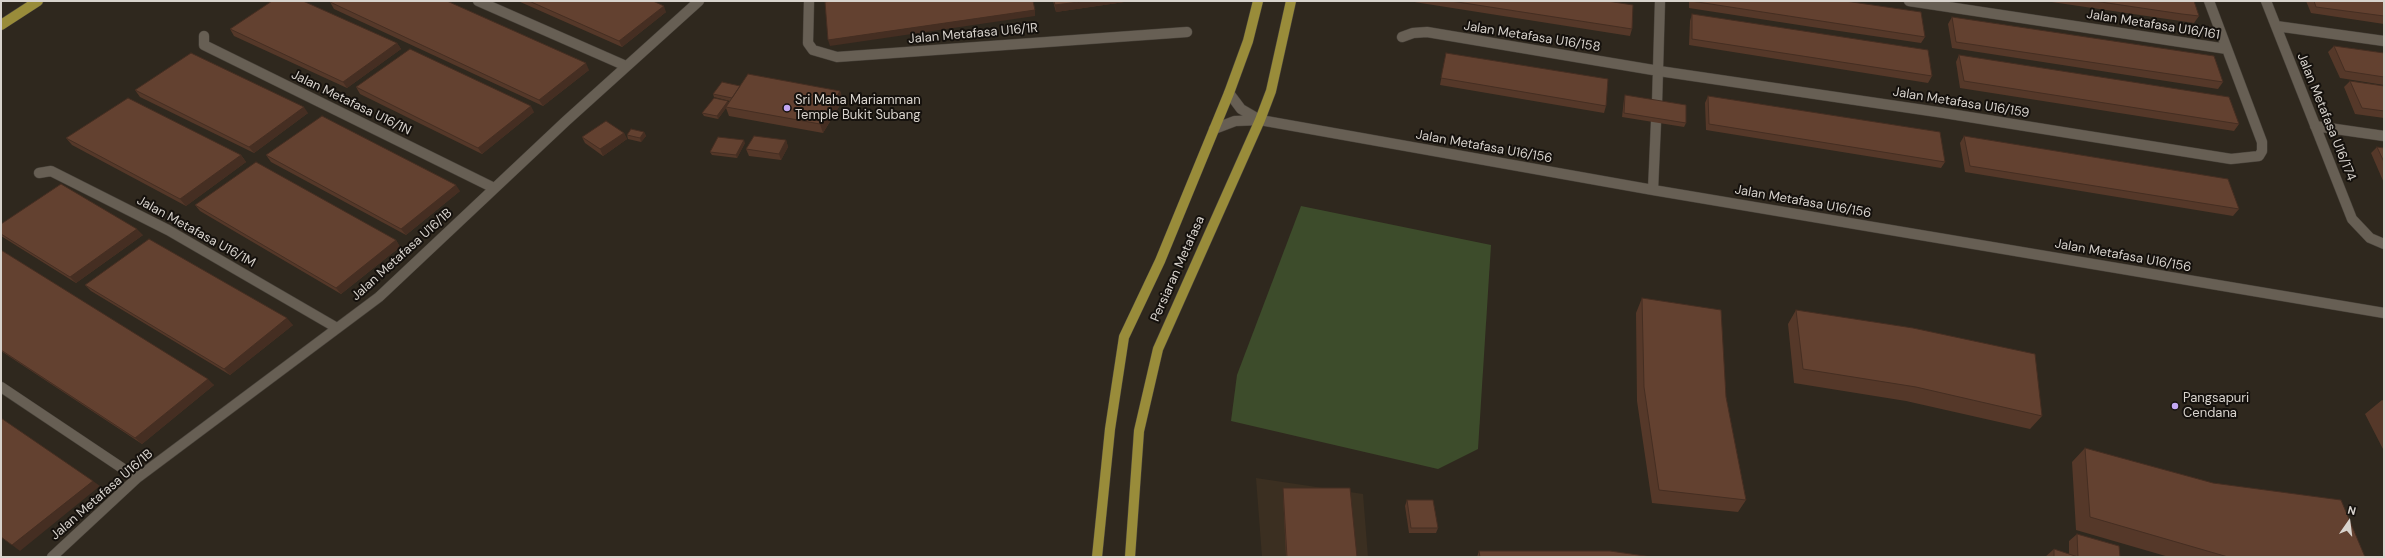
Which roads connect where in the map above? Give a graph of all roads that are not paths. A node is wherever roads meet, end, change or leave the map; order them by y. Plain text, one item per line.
1 (38, 1) edge
2 (478, 1) edge
3 (699, 1) edge
4 (810, 1) edge
5 (1258, 1) edge
6 (1291, 1) edge
7 (1660, 1) edge
8 (1909, 1) edge
9 (2209, 1) edge
10 (2266, 1) edge
11 (1, 25) edge
12 (2276, 26) junction
13 (1187, 32) dead end
14 (204, 36) dead end
15 (1402, 37) dead end
16 (2384, 41) edge
17 (2227, 49) junction
18 (626, 66) junction
19 (1659, 71) junction
20 (1229, 93) junction
21 (1657, 104) edge
22 (1260, 120) junction
23 (1656, 122) edge
24 (2315, 126) junction
25 (1214, 129) junction
26 (2384, 136) edge
27 (38, 173) dead end
28 (494, 188) junction
29 (1653, 190) junction
30 (2384, 244) edge
31 (2384, 313) edge
32 (337, 328) junction
33 (1, 387) edge
34 (138, 478) junction
35 (52, 557) edge
36 (1097, 557) edge
37 (1130, 557) edge

1 - 11 main road
2 - 18 street
3 - 18 street, Jalan Metafasa U16/1B
4 - 13 street, Jalan Metafasa U16/1R
5 - 20 main road, Persiaran Metafasa
6 - 22 main road, Persiaran Metafasa
7 - 19 street
8 - 17 street, Jalan Metafasa U16/161
9 - 17 street
10 - 12 street, Jalan Metafasa U16/174
12 - 16 street
12 - 24 street, Jalan Metafasa U16/174
14 - 28 street, Jalan Metafasa U16/1N
15 - 19 street, Jalan Metafasa U16/158
17 - 19 street, Jalan Metafasa U16/159
18 - 28 street, Jalan Metafasa U16/1B
19 - 21 street
20 - 22 street, Jalan Metafasa U16/156
20 - 25 main road, Persiaran Metafasa
22 - 25 street
22 - 29 street, Jalan Metafasa U16/156
22 - 37 main road, Persiaran Metafasa
23 - 29 street
24 - 26 street
24 - 30 street, Jalan Metafasa U16/174
25 - 36 main road, Persiaran Metafasa
27 - 32 street, Jalan Metafasa U16/1M
28 - 32 street, Jalan Metafasa U16/1B
29 - 31 street, Jalan Metafasa U16/156
32 - 34 street, Jalan Metafasa U16/1B
33 - 34 street
34 - 35 street, Jalan Metafasa U16/1B

